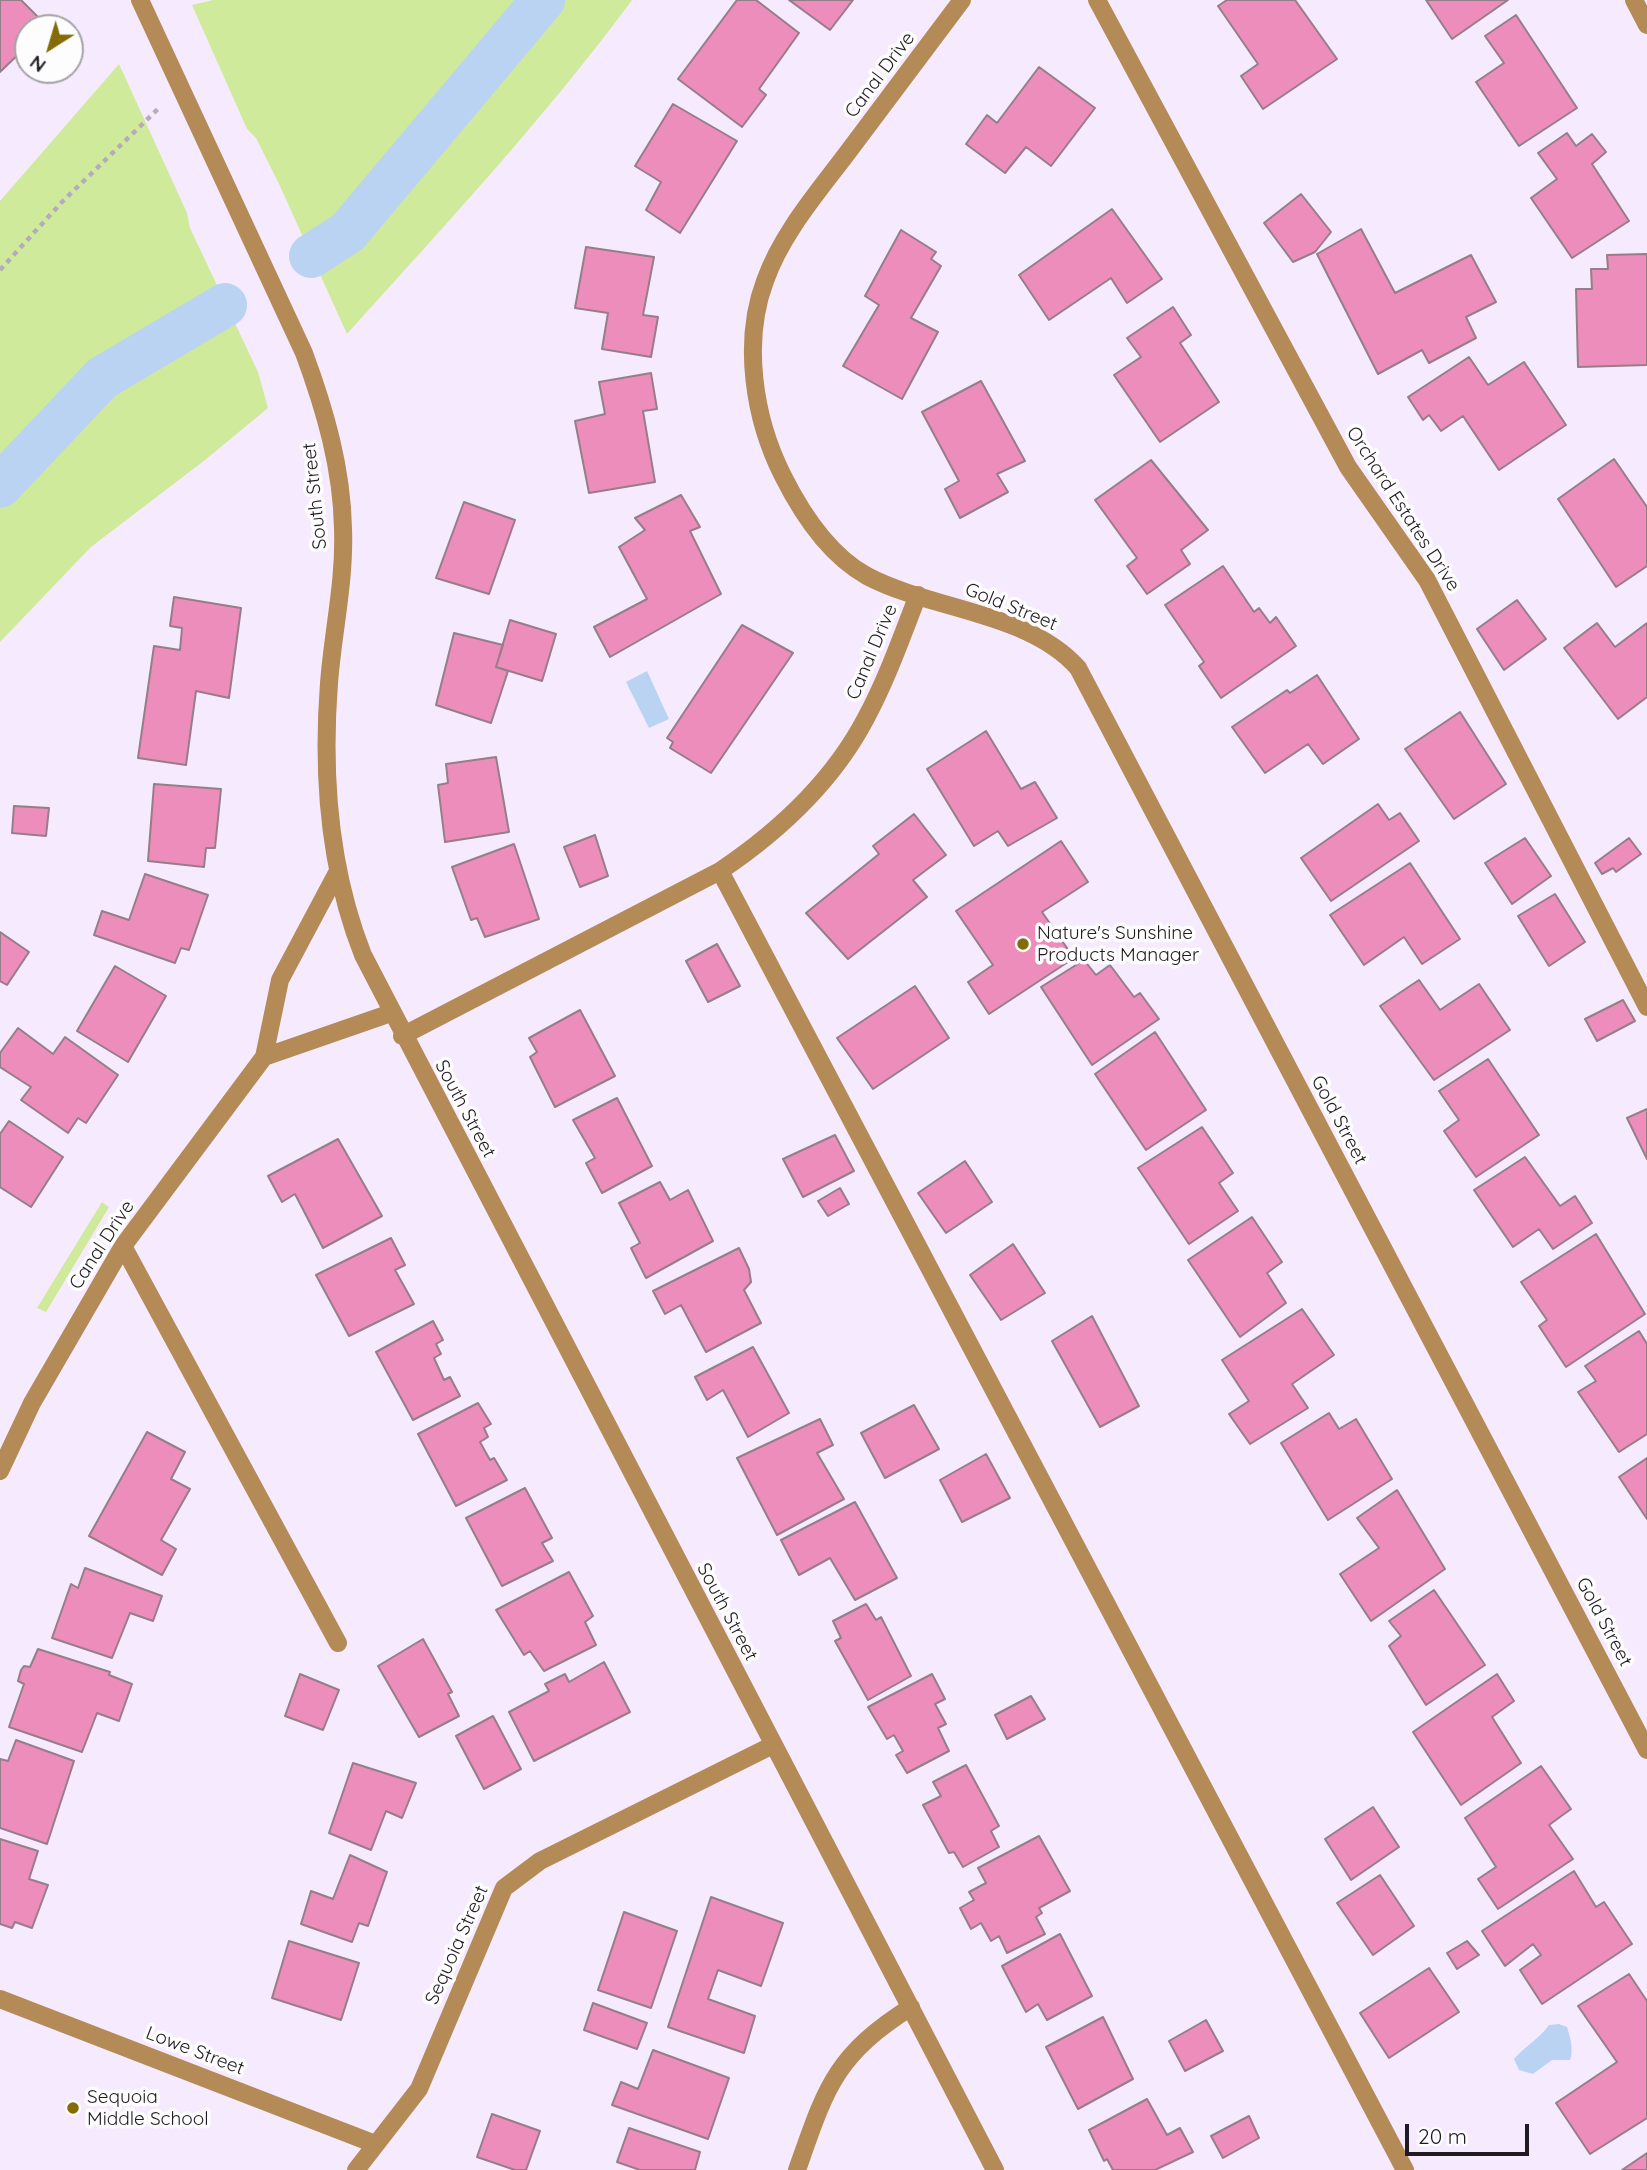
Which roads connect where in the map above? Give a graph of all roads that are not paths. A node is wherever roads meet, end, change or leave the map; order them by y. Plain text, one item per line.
1 (140, 0) edge
2 (962, 0) edge
3 (1097, 0) edge
4 (1634, 0) edge
5 (1647, 25) edge
6 (918, 596) junction
7 (720, 870) junction
8 (338, 871) junction
9 (1647, 1007) edge
10 (391, 1013) junction
11 (402, 1035) junction
12 (264, 1057) junction
13 (123, 1245) junction
14 (0, 1471) edge
15 (338, 1643) dead end
16 (773, 1745) junction
17 (1647, 1750) edge
18 (0, 1999) edge
19 (911, 2007) junction
20 (375, 2144) junction
21 (356, 2170) edge
22 (797, 2170) edge
23 (995, 2170) edge
24 (1405, 2170) edge

1 - 8 street, South Street
2 - 6 street, Canal Drive
3 - 9 street, Orchard Estates Drive
4 - 5 street
6 - 7 street, Canal Drive
6 - 17 street, Gold Street
7 - 11 street, Canal Drive
7 - 24 street
8 - 10 street, South Street
8 - 12 street, Canal Drive
10 - 11 street, South Street
10 - 12 street
11 - 16 street, South Street
12 - 13 street, Canal Drive
13 - 14 street, Canal Drive
13 - 15 street
16 - 19 street, South Street
16 - 20 street, Sequoia Street
18 - 20 street, Lowe Street
19 - 22 street
19 - 23 street, South Street
20 - 21 street, Sequoia Street

